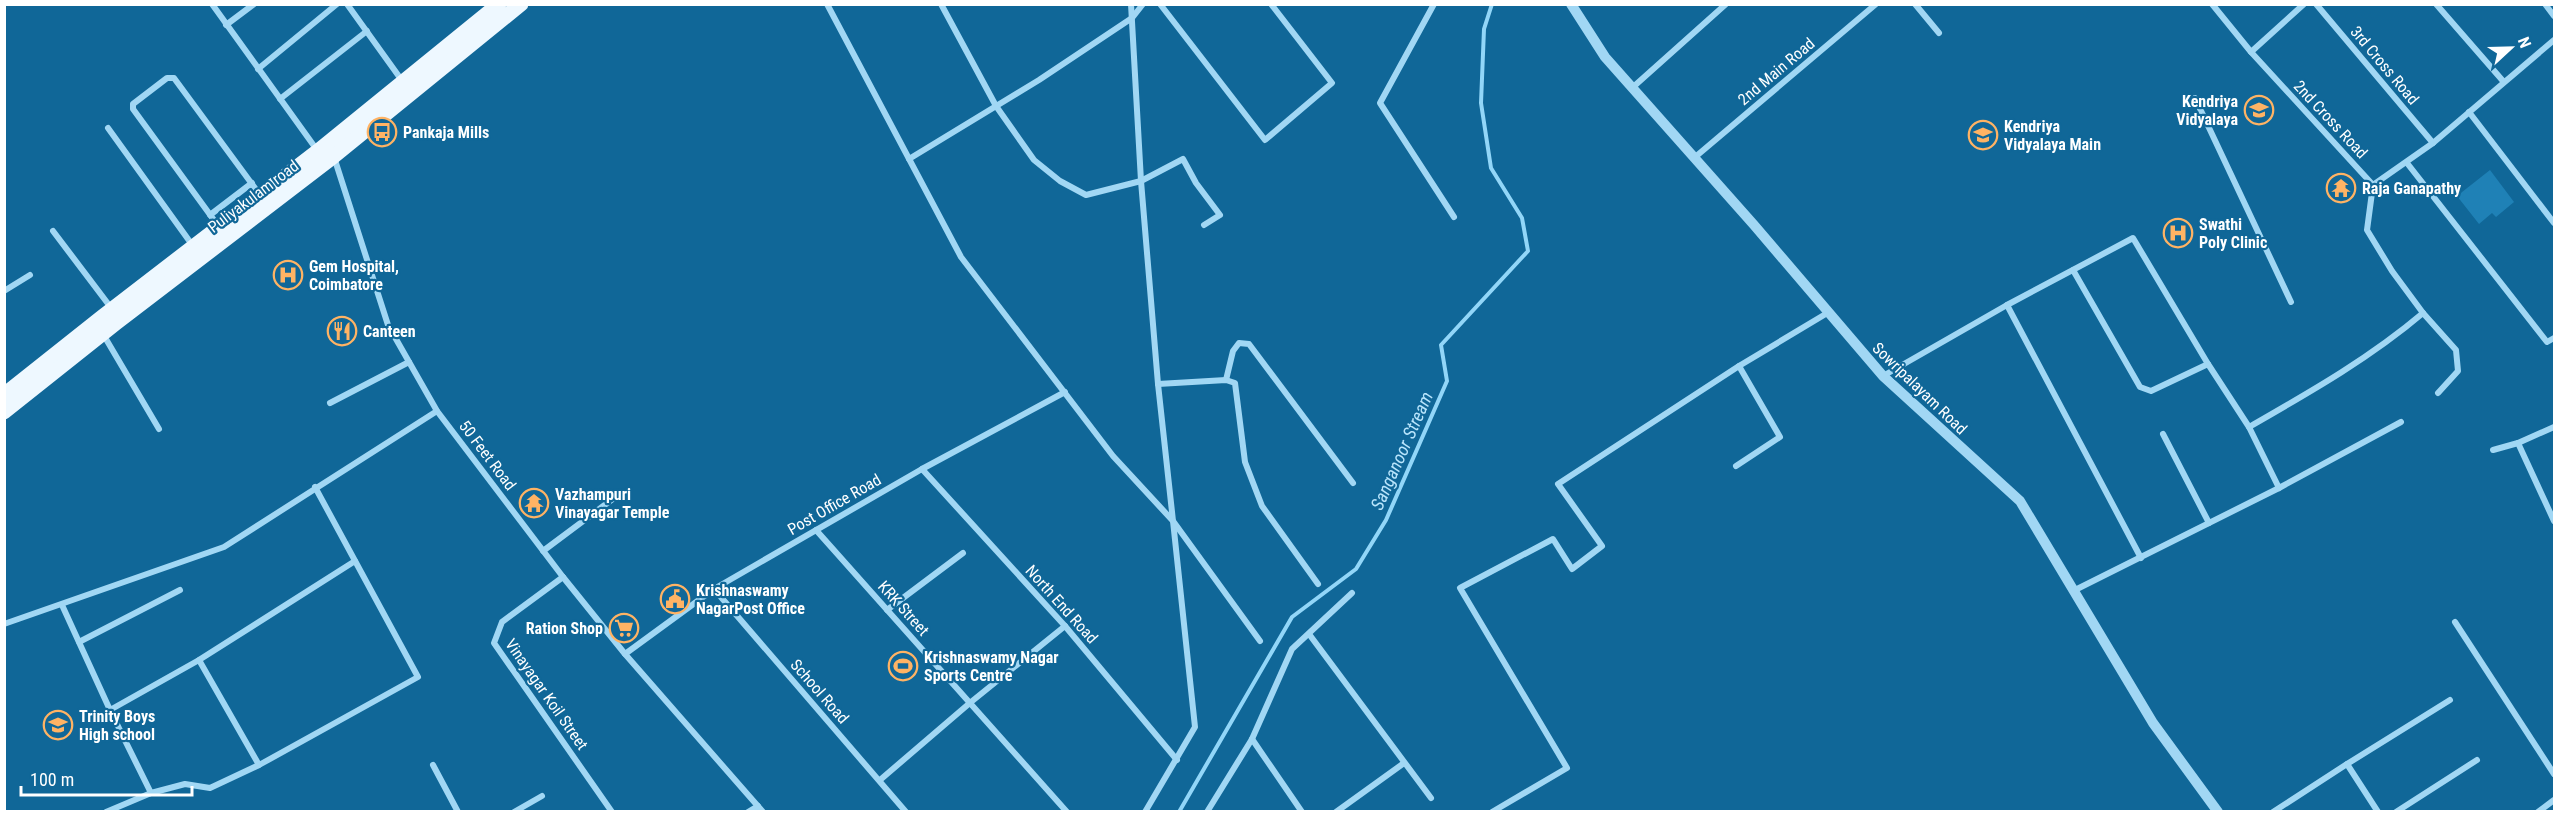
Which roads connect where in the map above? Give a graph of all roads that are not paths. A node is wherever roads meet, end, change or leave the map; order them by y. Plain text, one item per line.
1 (212, 4) edge
2 (255, 4) edge
3 (337, 4) edge
4 (347, 4) edge
5 (499, 4) edge
6 (521, 4) edge
7 (827, 4) edge
8 (941, 4) edge
9 (1131, 4) edge
10 (1143, 4) edge
11 (1160, 4) edge
12 (1271, 4) edge
13 (1434, 4) edge
14 (1571, 4) edge
15 (1726, 4) edge
16 (1876, 4) edge
17 (1915, 4) edge
18 (2212, 4) edge
19 (2304, 4) edge
20 (2316, 4) edge
21 (2436, 4) edge
22 (2545, 4) edge
23 (2554, 16) edge
24 (1132, 18) junction
25 (226, 25) junction
26 (367, 31) junction
27 (1939, 33) dead end
28 (2554, 40) edge
29 (2251, 52) junction
30 (258, 69) junction
31 (2503, 81) junction
32 (404, 82) junction
33 (1632, 88) junction
34 (2196, 98) dead end
35 (280, 99) junction
36 (996, 106) junction
37 (2469, 112) junction
38 (108, 128) dead end
39 (2433, 143) junction
40 (326, 154) junction
41 (1694, 158) junction
42 (909, 159) junction
43 (2407, 163) junction
44 (1141, 181) junction
45 (2373, 185) junction
46 (257, 189) junction
47 (1454, 217) dead end
48 (215, 221) junction
49 (2554, 224) edge
50 (1204, 225) dead end
51 (53, 231) dead end
52 (193, 247) junction
53 (2073, 270) junction
54 (30, 275) dead end
55 (4, 291) edge
56 (2290, 303) dead end
57 (2007, 305) junction
58 (112, 309) junction
59 (1828, 312) junction
60 (2423, 313) junction
61 (103, 333) junction
62 (2554, 338) edge
63 (409, 363) junction
64 (2208, 364) junction
65 (1739, 366) junction
66 (1883, 376) junction
67 (1226, 380) junction
68 (1158, 384) junction
69 (1065, 392) junction
70 (2438, 393) dead end
71 (4, 395) edge
72 (330, 403) dead end
73 (437, 411) junction
74 (4, 412) edge
75 (2401, 422) dead end
76 (2250, 427) junction
77 (2554, 427) edge
78 (159, 429) dead end
79 (2163, 434) dead end
80 (2518, 443) junction
81 (2493, 450) dead end
82 (1736, 466) dead end
83 (922, 469) junction
84 (1353, 483) dead end
85 (315, 487) junction
86 (2279, 488) junction
87 (614, 498) dead end
88 (1173, 521) junction
89 (2554, 521) edge
90 (2209, 523) junction
91 (816, 530) junction
92 (543, 551) junction
93 (963, 553) dead end
94 (2141, 558) junction
95 (355, 561) junction
96 (563, 578) junction
97 (1318, 584) dead end
98 (714, 589) junction
99 (180, 590) dead end
100 (2073, 591) junction
101 (1352, 593) dead end
102 (62, 605) junction
103 (887, 610) junction
104 (2455, 622) dead end
105 (4, 624) edge
106 (1065, 626) junction
107 (1309, 634) junction
108 (1260, 641) dead end
109 (79, 642) junction
110 (625, 654) junction
111 (199, 660) junction
112 (2450, 700) dead end
113 (970, 702) junction
114 (110, 710) junction
115 (1252, 740) junction
116 (1177, 760) junction
117 (2477, 760) dead end
118 (1404, 763) junction
119 (2347, 764) junction
120 (259, 765) junction
121 (433, 765) dead end
122 (2554, 774) edge
123 (880, 780) junction
124 (151, 793) junction
125 (542, 796) dead end
126 (1431, 798) dead end
127 (2554, 800) edge
128 (758, 806) junction
129 (106, 812) edge
130 (458, 812) edge
131 (514, 812) edge
132 (612, 812) edge
133 (748, 812) edge
134 (763, 812) edge
135 (906, 812) edge
136 (1067, 812) edge
137 (1145, 812) edge
138 (1207, 812) edge
139 (1302, 812) edge
140 (1336, 812) edge
141 (1492, 812) edge
142 (2218, 812) edge
143 (2273, 812) edge
144 (2378, 812) edge
145 (2396, 812) edge
146 (2538, 812) edge

1 - 25 street, 50 Feet Road
2 - 25 street
3 - 30 street
4 - 26 street
5 - 32 main road, Puliyakulam road
6 - 40 main road, Puliyakulam road
7 - 42 street
8 - 36 street
9 - 24 street
10 - 24 street
11 - 12 street
13 - 47 street
14 - 33 street, Sowripalayam Road
15 - 33 street
16 - 41 street, 2nd Main Road
17 - 27 street
18 - 29 street, 2nd Cross Road
19 - 29 street
20 - 39 street, 3rd Cross Road
21 - 31 street
22 - 23 street
24 - 36 street
24 - 44 street
25 - 30 street, 50 Feet Road
26 - 32 street
26 - 35 street
28 - 31 street
29 - 45 street, 2nd Cross Road
30 - 35 street, 50 Feet Road
31 - 37 street
32 - 40 main road, Puliyakulam road
33 - 41 street, Sowripalayam Road
34 - 56 street
35 - 40 street, 50 Feet Road
36 - 42 street
36 - 44 street
37 - 39 street
37 - 49 street
38 - 52 street
39 - 43 street
40 - 46 main road, Puliyakulam road
40 - 61 main road, Puliyakulam road
40 - 63 street, 50 Feet Road
41 - 59 street, Sowripalayam Road
42 - 69 street
43 - 45 street
43 - 62 street
44 - 50 street
44 - 68 street
45 - 60 street
46 - 48 main road, Puliyakulam road
46 - 48 street
48 - 52 main road, Puliyakulam road
51 - 58 street
52 - 58 main road, Puliyakulam road
53 - 57 street
53 - 64 street
53 - 64 street
54 - 55 street
57 - 66 street
57 - 94 street
58 - 71 main road, Puliyakulam road
59 - 65 street
59 - 66 street, Sowripalayam Road
60 - 70 street
60 - 76 street
61 - 74 main road, Puliyakulam road
61 - 78 street
63 - 72 street
63 - 73 street, 50 Feet Road
64 - 76 street
65 - 82 street
65 - 141 street
66 - 100 street, Sowripalayam Road
67 - 68 street
67 - 84 street
67 - 97 street
68 - 88 street
69 - 83 street, Post Office Road
69 - 88 street
73 - 85 street
73 - 92 street, 50 Feet Road
75 - 86 street
76 - 86 street
77 - 80 street
79 - 90 street
80 - 81 street
80 - 89 street
83 - 91 street, Post Office Road
83 - 106 street, North End Road
85 - 95 street
85 - 102 street
86 - 90 street
87 - 92 street
88 - 108 street
88 - 116 street
90 - 94 street
91 - 98 street, Post Office Road
91 - 103 street, KRK Street
92 - 96 street, 50 Feet Road
93 - 103 street
94 - 100 street
95 - 111 street
95 - 120 street
96 - 110 street, 50 Feet Road
96 - 132 street, Vinayagar Koil Street
98 - 110 street, Post Office Road
98 - 123 street, School Road
99 - 109 street
100 - 142 street, Sowripalayam Road
101 - 107 street
102 - 105 street
102 - 109 street
103 - 113 street, KRK Street
104 - 122 street
106 - 113 street
106 - 116 street, North End Road
107 - 115 street
107 - 118 street
109 - 114 street
110 - 128 street, 50 Feet Road
111 - 114 street
111 - 120 street
112 - 119 street
113 - 123 street
113 - 136 street, KRK Street
114 - 124 street
115 - 138 street
115 - 139 street
116 - 137 street
117 - 145 street
118 - 126 street
118 - 140 street
119 - 143 street
119 - 144 street
120 - 124 street
121 - 130 street
123 - 135 street, School Road
124 - 129 street
125 - 131 street
127 - 146 street
128 - 133 street
128 - 134 street, 50 Feet Road

